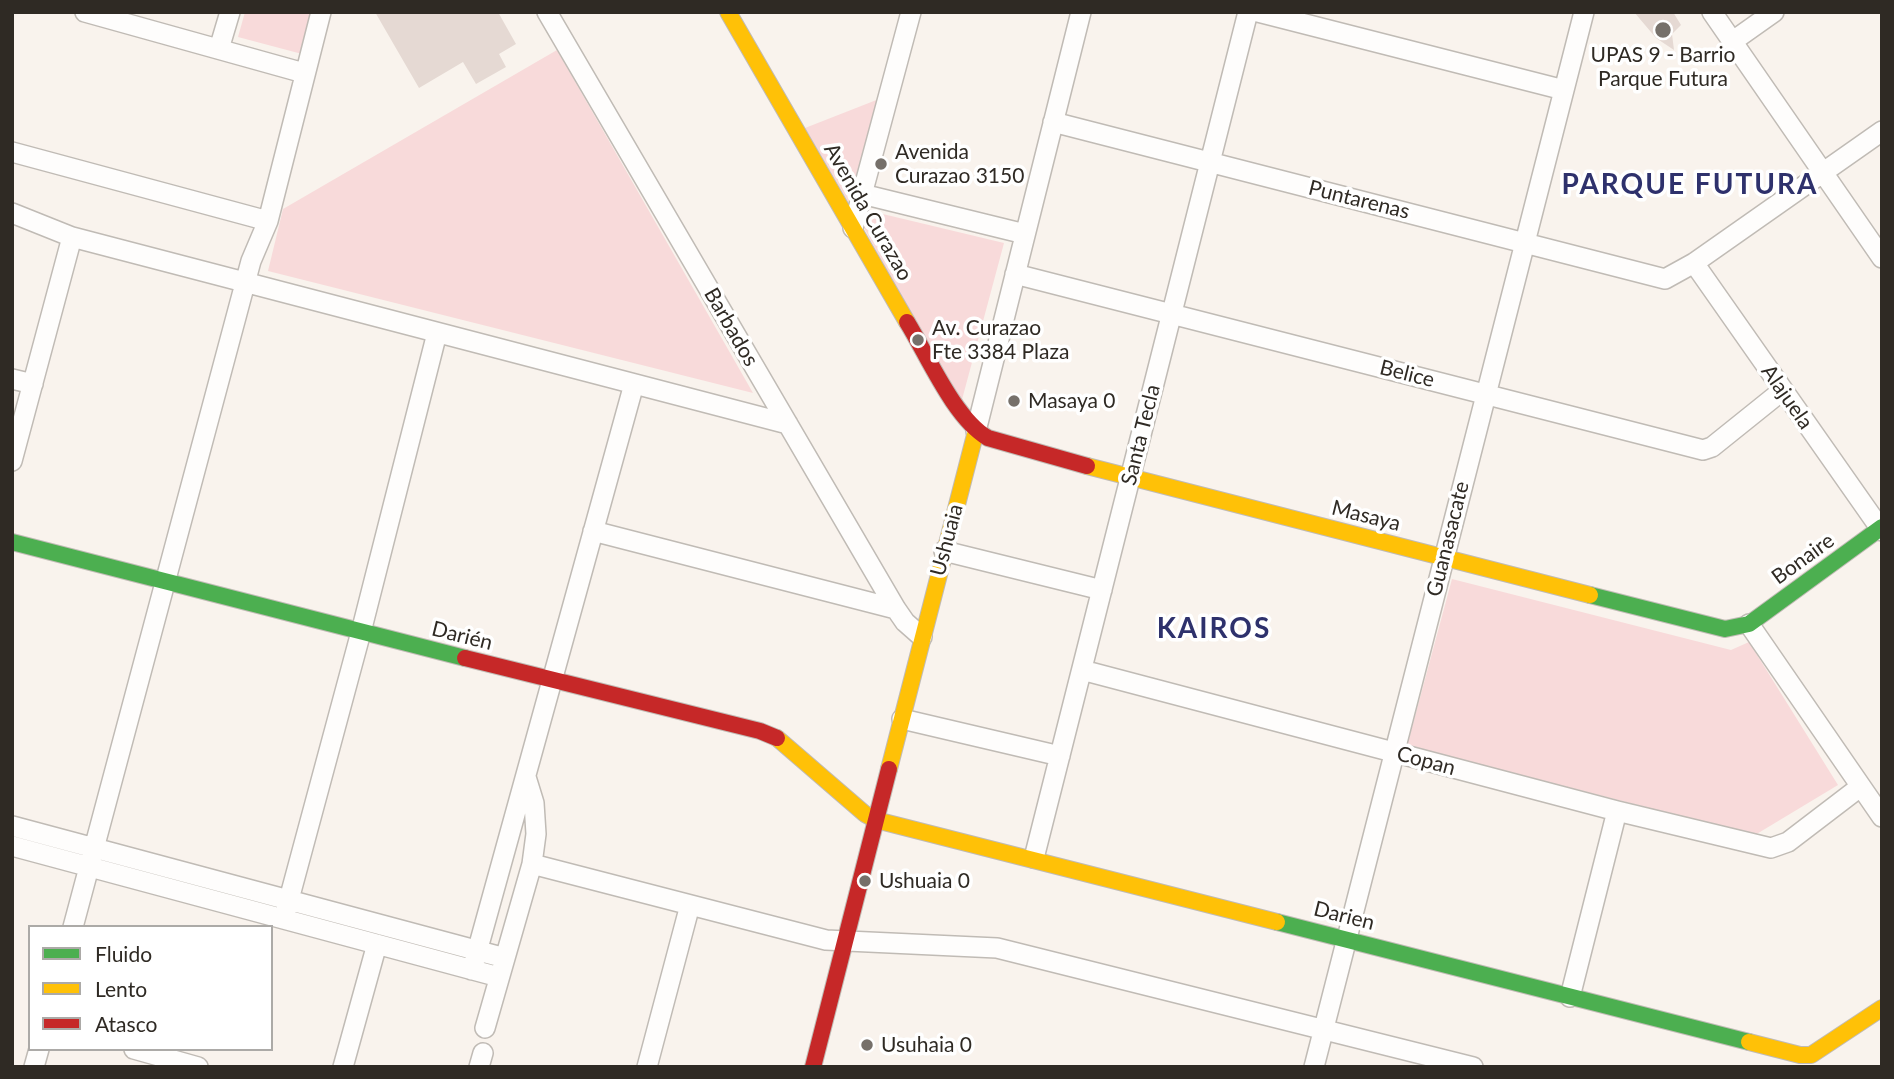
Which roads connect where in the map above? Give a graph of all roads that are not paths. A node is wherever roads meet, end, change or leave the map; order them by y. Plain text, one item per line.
1 (85, 12) edge
2 (230, 12) edge
3 (321, 12) edge
4 (728, 12) edge
5 (911, 12) edge
6 (1080, 12) edge
7 (1248, 12) edge
8 (1258, 12) edge
9 (1584, 12) edge
10 (1712, 12) edge
11 (1774, 12) edge
12 (550, 14) edge
13 (1733, 41) junction
14 (219, 50) junction
15 (304, 73) junction
16 (1564, 90) junction
17 (1053, 122) junction
18 (1882, 131) edge
19 (12, 152) edge
20 (1210, 161) junction
21 (1823, 172) junction
22 (862, 194) junction
23 (12, 213) edge
24 (268, 222) junction
25 (853, 228) junction
26 (1025, 234) junction
27 (72, 237) junction
28 (1525, 242) junction
29 (1882, 258) edge
30 (1694, 262) junction
31 (1015, 274) junction
32 (246, 283) junction
33 (1171, 315) junction
34 (437, 333) junction
35 (12, 379) edge
36 (33, 384) junction
37 (634, 384) junction
38 (1783, 390) junction
39 (1485, 393) junction
40 (788, 424) junction
41 (976, 431) junction
42 (12, 461) edge
43 (1130, 478) junction
44 (1881, 528) edge
45 (593, 531) junction
46 (12, 542) edge
47 (944, 551) junction
48 (1444, 557) junction
49 (166, 580) junction
50 (1102, 590) junction
51 (897, 609) junction
52 (1749, 624) junction
53 (361, 632) junction
54 (922, 637) junction
55 (1082, 670) junction
56 (552, 679) junction
57 (902, 719) junction
58 (1395, 752) junction
59 (1060, 756) junction
60 (526, 776) junction
61 (1860, 786) junction
62 (1617, 811) junction
63 (1882, 817) edge
64 (876, 820) junction
65 (12, 826) edge
66 (12, 846) edge
67 (92, 858) junction
68 (1034, 858) junction
69 (532, 864) junction
70 (690, 905) junction
71 (287, 909) junction
72 (74, 925) edge
73 (1347, 938) junction
74 (844, 942) junction
75 (377, 944) junction
76 (475, 960) junction
77 (502, 967) junction
78 (1570, 997) junction
79 (1882, 1008) edge
80 (485, 1028) dead end
81 (1324, 1028) junction
82 (141, 1051) edge
83 (198, 1067) edge
84 (343, 1067) edge
85 (647, 1067) edge
86 (813, 1067) edge
87 (1314, 1067) edge
88 (1473, 1067) edge

1 - 14 street
2 - 14 street
3 - 15 street
4 - 25 street, Avenida Curazao
5 - 22 street
6 - 17 street, Ushuaia
7 - 20 street, Santa Tecla
8 - 16 street
9 - 16 street, Guanasacate
10 - 13 street
11 - 13 street
12 - 40 street, Barbados
13 - 21 street
14 - 15 street
15 - 24 street
16 - 28 street, Guanasacate
17 - 20 street, Puntarenas
17 - 26 street, Ushuaia
18 - 21 street
19 - 24 street
20 - 28 street, Puntarenas
20 - 33 street, Santa Tecla
21 - 29 street
21 - 30 street
22 - 25 street
22 - 26 street
23 - 27 street
24 - 32 street
25 - 41 street, Avenida Curazao
26 - 31 street, Ushuaia
27 - 32 street
27 - 36 street
28 - 30 street, Puntarenas
28 - 39 street, Guanasacate
30 - 38 street, Alajuela
31 - 33 street, Belice
31 - 41 street, Ushuaia
32 - 34 street
32 - 49 street
33 - 39 street, Belice
33 - 43 street, Santa Tecla
34 - 37 street
34 - 53 street
35 - 36 street
36 - 42 street
37 - 40 street
37 - 45 street
38 - 39 street, Belice
38 - 44 street, Alajuela
39 - 48 street, Guanasacate
40 - 51 street, Barbados
41 - 43 street, Masaya
41 - 47 street, Ushuaia
43 - 48 street, Masaya
43 - 50 street, Santa Tecla
44 - 52 street, Bonaire
45 - 51 street
45 - 56 street
46 - 49 street, Darién
47 - 50 street
47 - 54 street, Ushuaia
48 - 52 street, Masaya
48 - 58 street, Guanasacate
49 - 53 street, Darién
49 - 67 street
50 - 55 street, Santa Tecla
51 - 54 street, Barbados
52 - 61 street
53 - 56 street, Darién
53 - 71 street
54 - 57 street, Ushuaia
55 - 58 street, Copan
55 - 59 street, Santa Tecla
56 - 60 street
56 - 64 street, Darién
57 - 59 street
57 - 64 street, Ushuaia
58 - 62 street, Copan
58 - 73 street, Guanasacate
59 - 68 street, Santa Tecla
60 - 69 street
60 - 76 street
61 - 62 street, Copan
61 - 63 street
62 - 78 street
64 - 68 street, Darien
64 - 74 street, Ushuaia
65 - 67 street
66 - 67 street
67 - 71 street
67 - 72 street
68 - 73 street, Darien
69 - 70 street
69 - 77 street
70 - 74 street
70 - 85 street
71 - 75 street
71 - 76 street
73 - 78 street, Darien
73 - 81 street, Guanasacate
74 - 81 street
74 - 86 street, Ushuaia
75 - 76 street
75 - 84 street
76 - 77 street
77 - 80 street
78 - 79 street, Darien
81 - 87 street, Guanasacate
81 - 88 street
82 - 83 street

